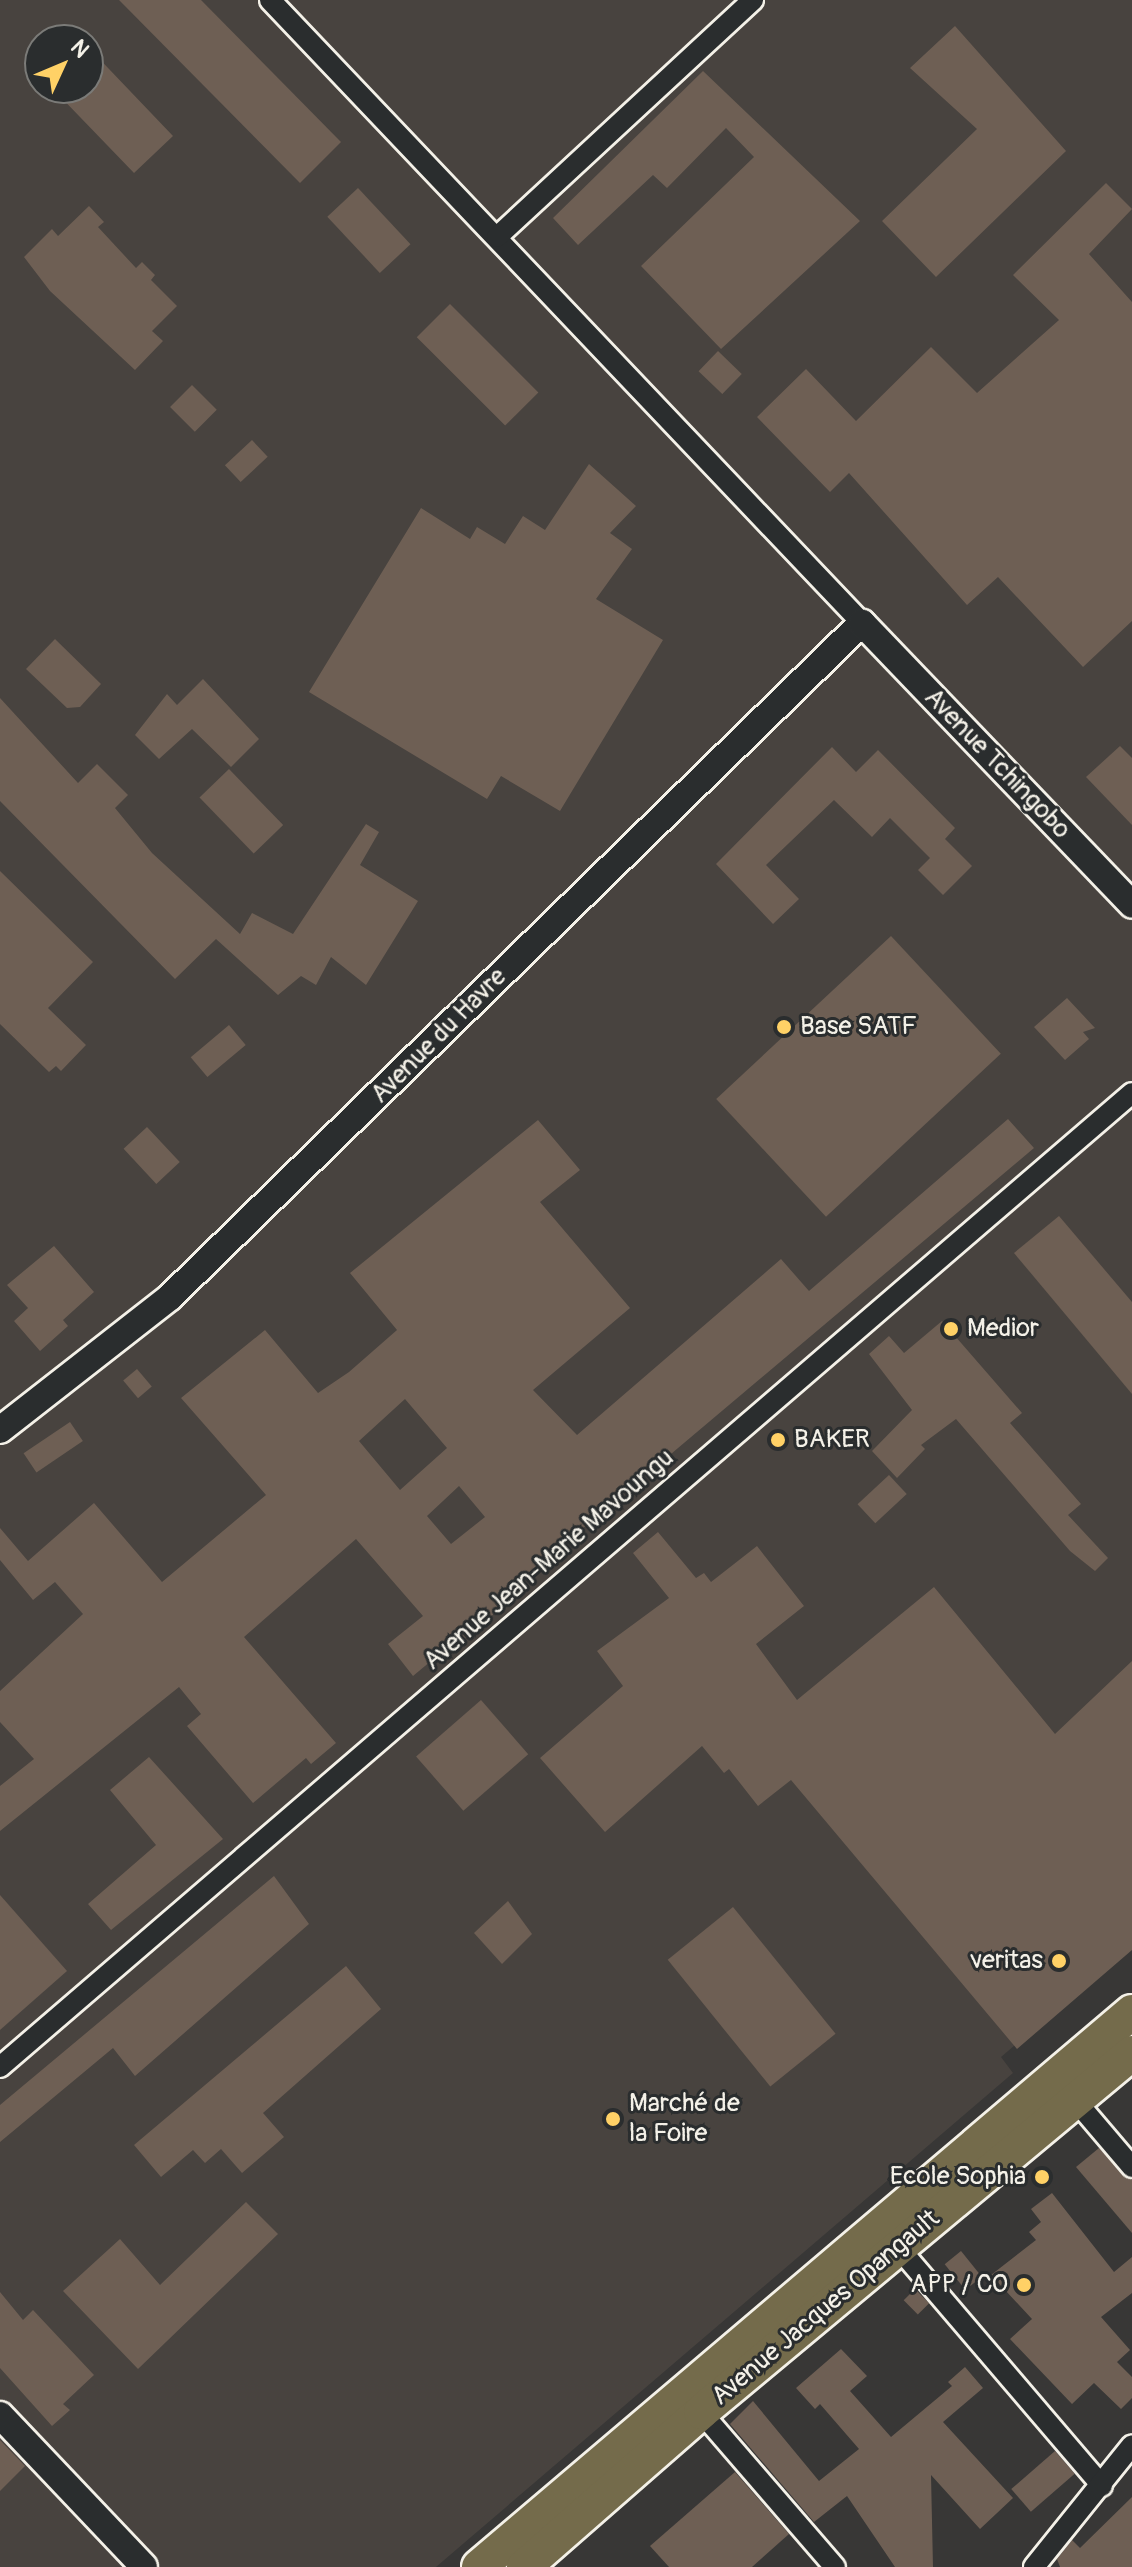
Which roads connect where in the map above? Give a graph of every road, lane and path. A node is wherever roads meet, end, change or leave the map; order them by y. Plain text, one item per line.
1 (270, 0) edge
2 (753, 0) edge
3 (497, 237) junction
4 (862, 623) junction
5 (1132, 905) edge
6 (1132, 1093) edge
7 (0, 1430) edge
8 (1132, 2012) edge
9 (1132, 2053) edge
10 (0, 2067) edge
11 (1075, 2100) junction
12 (1132, 2167) edge
13 (898, 2247) junction
14 (701, 2412) junction
15 (0, 2415) edge
16 (1132, 2445) edge
17 (1102, 2486) junction
18 (144, 2567) edge
19 (479, 2567) edge
20 (524, 2567) edge
21 (835, 2567) edge
22 (1034, 2567) edge

1 - 3 street
2 - 3 street
3 - 4 street
4 - 5 street, Avenue Tchingobo
4 - 7 street, Avenue du Havre
6 - 10 street, Avenue Jean-Marie Mavoungu
8 - 19 highway
9 - 11 highway, Avenue Jacques Opangault
11 - 12 street
11 - 13 highway, Avenue Jacques Opangault
13 - 14 highway, Avenue Jacques Opangault
13 - 17 street
14 - 20 highway, Avenue Jacques Opangault
14 - 21 street
15 - 18 street
16 - 17 street
17 - 22 street

